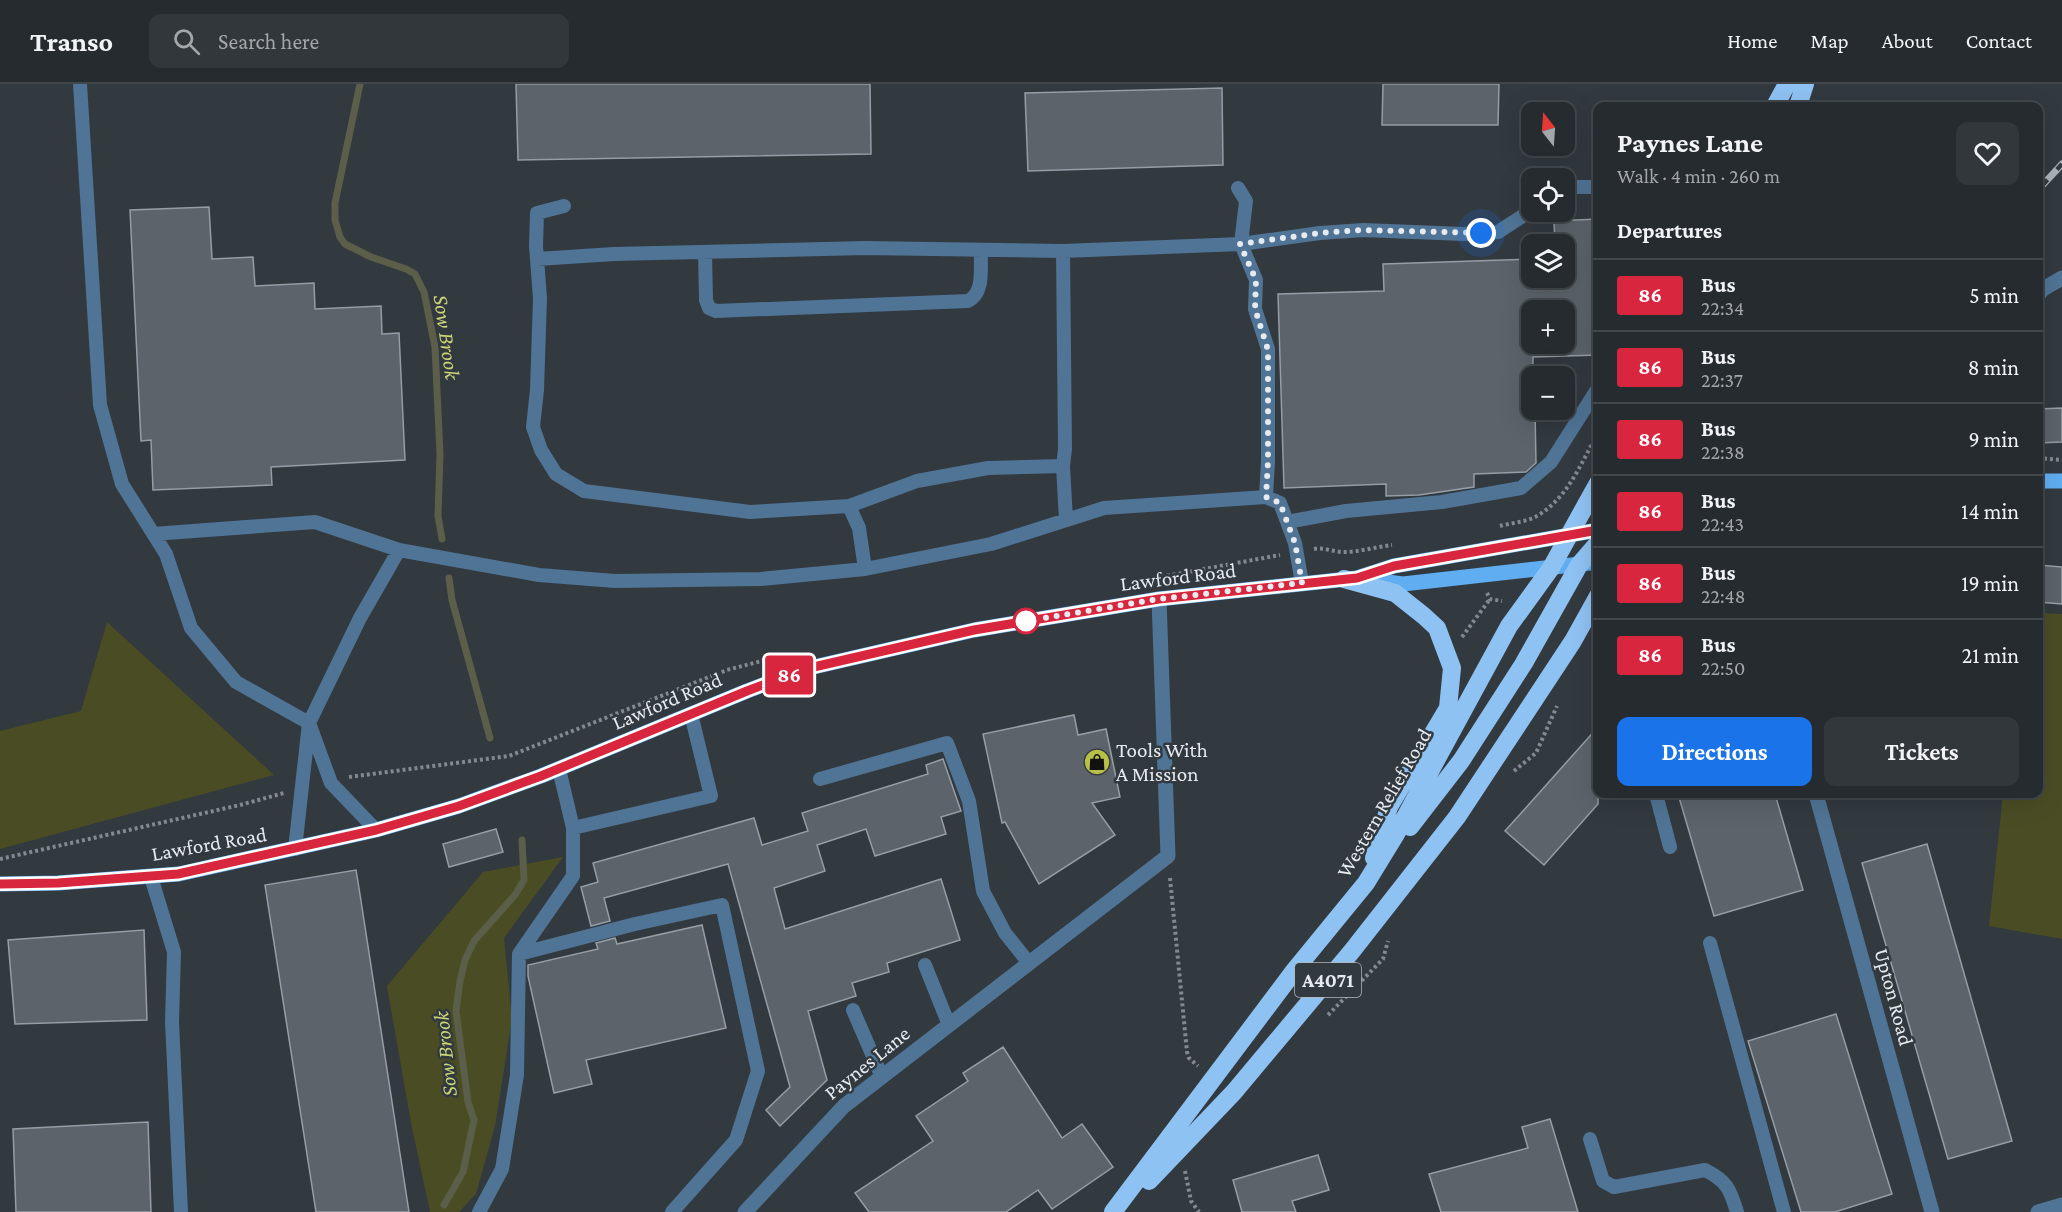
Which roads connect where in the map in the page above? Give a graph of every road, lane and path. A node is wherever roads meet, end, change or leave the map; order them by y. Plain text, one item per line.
1 (80, 84) edge
2 (1787, 84) edge
3 (1805, 84) edge
4 (1777, 102) edge
5 (1799, 102) edge
6 (1575, 187) edge
7 (1593, 187) edge
8 (1238, 188) dead end
9 (564, 206) dead end
10 (1521, 217) edge
11 (1240, 244) junction
12 (981, 250) junction
13 (1063, 251) junction
14 (705, 252) junction
15 (537, 260) junction
16 (2062, 278) edge
17 (2043, 289) edge
18 (1593, 396) edge
19 (1593, 444) edge
20 (2043, 458) edge
21 (2062, 459) edge
22 (1063, 466) junction
23 (2043, 481) edge
24 (2062, 481) edge
25 (1593, 492) edge
26 (1266, 497) junction
27 (849, 506) junction
28 (1066, 520) junction
29 (1287, 522) junction
30 (1497, 526) dead end
31 (1593, 533) edge
32 (153, 534) junction
33 (1570, 535) junction
34 (1593, 538) edge
35 (399, 550) junction
36 (1572, 566) edge
37 (866, 569) junction
38 (1350, 578) junction
39 (1302, 583) junction
40 (1159, 599) junction
41 (1593, 605) edge
42 (691, 714) junction
43 (309, 723) junction
44 (559, 770) junction
45 (820, 779) dead end
46 (285, 792) dead end
47 (1657, 798) edge
48 (1817, 798) edge
49 (573, 828) junction
50 (376, 830) junction
51 (1670, 847) dead end
52 (295, 849) junction
53 (1168, 856) junction
54 (0, 859) edge
55 (151, 877) junction
56 (1366, 883) junction
57 (0, 884) edge
58 (1710, 944) dead end
59 (519, 954) junction
60 (1029, 963) junction
61 (925, 965) dead end
62 (853, 1010) dead end
63 (949, 1025) junction
64 (1203, 1069) dead end
65 (882, 1077) junction
66 (1590, 1139) dead end
67 (1184, 1164) dead end
68 (2062, 1205) edge
69 (181, 1212) edge
70 (479, 1212) edge
71 (672, 1212) edge
72 (745, 1212) edge
73 (1113, 1212) edge
74 (1119, 1212) edge
75 (1199, 1212) edge
76 (1737, 1212) edge
77 (1784, 1212) edge
78 (1932, 1212) edge
79 (2038, 1212) edge

1 - 32 lane
2 - 4 highway
3 - 5 highway
6 - 7 lane
8 - 11 lane
9 - 15 lane
10 - 11 lane
11 - 13 lane
11 - 26 lane
12 - 13 lane
12 - 14 lane
12 - 14 lane
13 - 22 lane
14 - 15 lane
15 - 27 lane
16 - 17 street
18 - 29 lane
19 - 30 path
20 - 21 path
22 - 27 lane
22 - 28 lane
23 - 24 main road
25 - 33 highway, Western Relief Road / A4071
26 - 28 lane
26 - 29 lane
27 - 37 lane
28 - 37 lane
29 - 39 lane
31 - 33 main road, Lawford Road
32 - 35 lane
32 - 43 lane
33 - 36 highway, Western Relief Road / A4071
33 - 38 main road, Lawford Road
34 - 36 highway
35 - 37 lane
35 - 43 lane
36 - 38 main road, Lawford Road
36 - 56 highway
36 - 56 highway, Western Relief Road / A4071
38 - 39 main road, Lawford Road
38 - 56 highway
39 - 40 main road, Lawford Road
40 - 42 main road, Lawford Road
40 - 53 street
41 - 74 highway, A4071
42 - 44 main road, Lawford Road
42 - 49 lane
43 - 50 lane
43 - 52 lane
44 - 49 lane
44 - 50 main road, Lawford Road
45 - 60 lane
46 - 54 path
47 - 51 lane
48 - 78 street, Upton Road
49 - 59 lane
50 - 52 main road, Lawford Road
52 - 55 main road, Lawford Road
53 - 60 street, Paynes Lane
53 - 64 path
55 - 57 main road, Lawford Road
55 - 69 lane
56 - 73 highway, Western Relief Road / A4071
58 - 77 lane
59 - 70 lane
59 - 71 lane
60 - 63 street, Paynes Lane
61 - 63 lane
62 - 65 lane
63 - 65 street, Paynes Lane
65 - 72 street, Paynes Lane
66 - 76 lane
67 - 75 path
68 - 79 street

